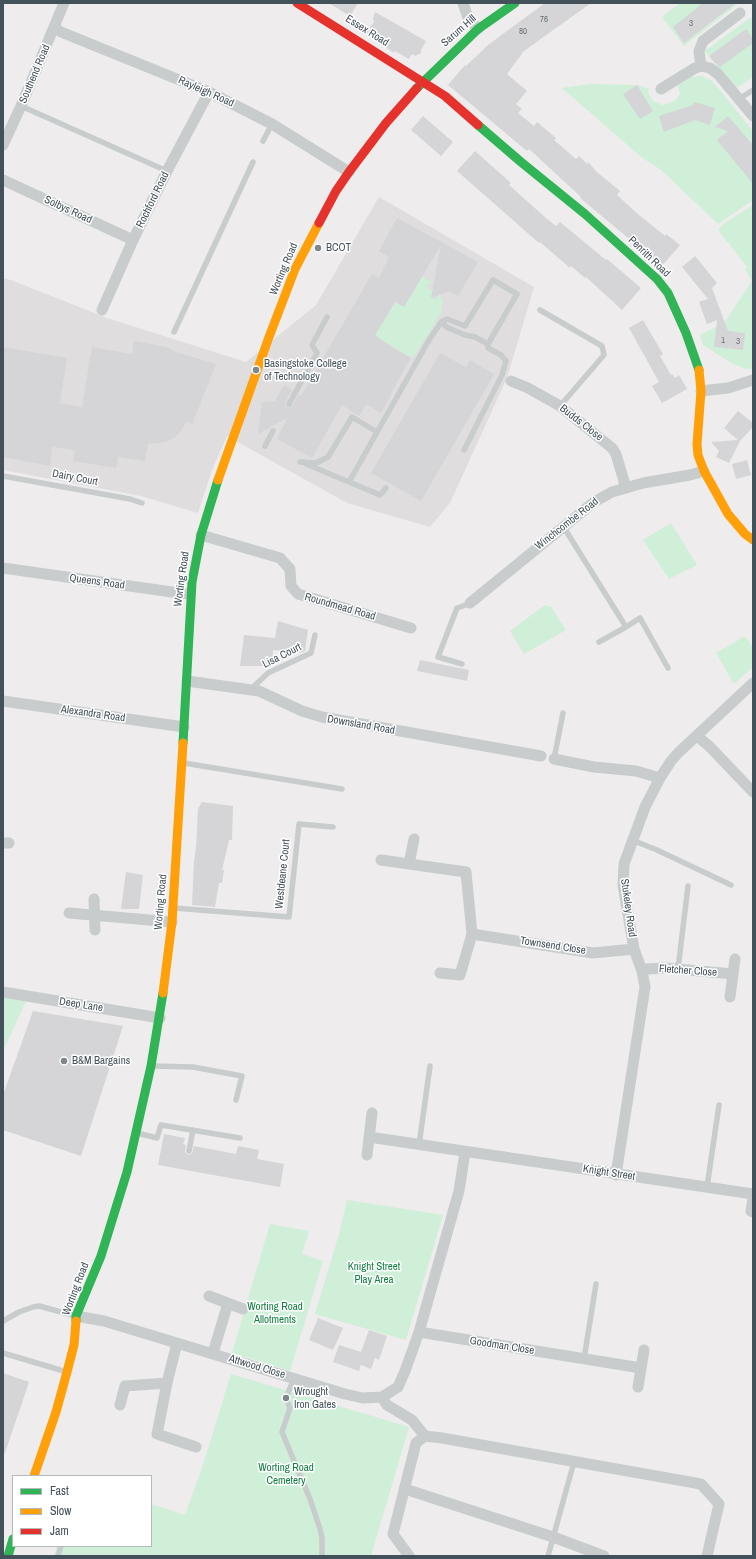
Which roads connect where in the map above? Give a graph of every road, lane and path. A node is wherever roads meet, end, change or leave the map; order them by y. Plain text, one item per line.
1 (64, 3) edge
2 (297, 3) edge
3 (463, 3) edge
4 (514, 3) edge
5 (740, 13) dead end
6 (55, 28) junction
7 (478, 29) junction
8 (701, 66) junction
9 (423, 81) junction
10 (661, 89) dead end
11 (753, 90) edge
12 (209, 92) junction
13 (739, 99) junction
14 (21, 106) junction
15 (753, 116) edge
16 (272, 124) junction
17 (263, 140) dead end
18 (4, 142) edge
19 (253, 162) dead end
20 (167, 171) junction
21 (349, 172) junction
22 (3, 180) edge
23 (133, 240) junction
24 (102, 310) dead end
25 (540, 310) dead end
26 (328, 317) dead end
27 (442, 321) junction
28 (174, 332) dead end
29 (488, 344) junction
30 (753, 380) edge
31 (511, 381) dead end
32 (701, 391) junction
33 (289, 404) dead end
34 (560, 406) junction
35 (273, 431) dead end
36 (378, 432) junction
37 (265, 446) dead end
38 (464, 450) dead end
39 (704, 471) junction
40 (3, 476) edge
41 (349, 482) junction
42 (386, 488) dead end
43 (626, 488) junction
44 (142, 503) dead end
45 (563, 526) junction
46 (201, 535) junction
47 (753, 540) edge
48 (3, 568) edge
49 (190, 594) junction
50 (470, 603) joint
51 (626, 627) junction
52 (411, 628) dead end
53 (315, 635) dead end
54 (599, 642) dead end
55 (462, 664) dead end
56 (668, 668) dead end
57 (187, 681) junction
58 (753, 683) edge
59 (250, 690) junction
60 (3, 702) edge
61 (562, 712) dead end
62 (184, 727) junction
63 (697, 736) junction
64 (540, 756) dead end
65 (554, 759) joint
66 (181, 762) junction
67 (660, 778) junction
68 (342, 789) dead end
69 (753, 792) edge
70 (333, 827) dead end
71 (414, 839) dead end
72 (632, 840) junction
73 (381, 860) dead end
74 (409, 864) junction
75 (731, 885) dead end
76 (688, 886) dead end
77 (94, 899) dead end
78 (172, 907) junction
79 (69, 912) dead end
80 (95, 914) junction
81 (172, 922) junction
82 (95, 930) dead end
83 (472, 934) junction
84 (634, 949) junction
85 (735, 959) dead end
86 (678, 969) junction
87 (642, 971) junction
88 (440, 973) dead end
89 (733, 974) junction
90 (3, 992) edge
91 (730, 997) dead end
92 (160, 1018) junction
93 (151, 1066) junction
94 (430, 1066) dead end
95 (236, 1100) dead end
96 (719, 1104) dead end
97 (372, 1113) dead end
98 (193, 1130) junction
99 (137, 1133) junction
100 (369, 1137) junction
101 (240, 1138) dead end
102 (418, 1145) junction
103 (189, 1151) dead end
104 (465, 1152) junction
105 (367, 1154) dead end
106 (616, 1175) junction
107 (708, 1186) junction
108 (753, 1194) edge
109 (753, 1198) edge
110 (753, 1212) edge
111 (596, 1284) dead end
112 (209, 1296) dead end
113 (228, 1304) junction
114 (242, 1309) dead end
115 (76, 1316) junction
116 (3, 1321) edge
117 (419, 1332) junction
118 (178, 1343) junction
119 (644, 1350) dead end
120 (3, 1353) edge
121 (213, 1353) junction
122 (584, 1359) junction
123 (641, 1368) junction
124 (67, 1372) junction
125 (295, 1378) junction
126 (166, 1383) junction
127 (638, 1387) dead end
128 (382, 1397) junction
129 (120, 1405) dead end
130 (425, 1436) junction
131 (196, 1447) dead end
132 (574, 1462) junction
133 (34, 1475) edge
134 (405, 1489) junction
135 (553, 1537) junction
136 (12, 1542) edge
137 (8, 1556) edge
138 (322, 1556) edge
139 (409, 1556) edge
140 (548, 1556) edge
141 (604, 1556) edge
142 (707, 1556) edge

1 - 6 street, Southend Road
2 - 9 street, Essex Road
3 - 7 street
4 - 7 street, Sarum Hill
5 - 8 street
6 - 12 street, Rayleigh Road
6 - 14 street, Southend Road
7 - 9 street, Sarum Hill
8 - 10 street
8 - 13 street
9 - 21 street, Worting Road
9 - 32 street, Penrith Road
11 - 13 lane
12 - 16 street, Rayleigh Road
12 - 20 street, Rochford Road
13 - 15 street
14 - 18 street, Southend Road
14 - 20 lane
16 - 17 lane
16 - 21 street, Rayleigh Road
19 - 28 lane
20 - 23 street, Rochford Road
21 - 46 street, Worting Road
22 - 23 street, Solbys Road
23 - 24 street, Rochford Road
25 - 34 lane
26 - 33 lane
27 - 29 lane
27 - 29 lane
27 - 36 lane
29 - 38 lane
30 - 32 street
31 - 34 street, Budds Close
32 - 39 street, Penrith Road
34 - 43 street, Budds Close
35 - 37 lane
36 - 41 lane
36 - 41 lane
39 - 43 street, Winchcombe Road
39 - 47 street, Penrith Road
40 - 44 lane, Dairy Court
41 - 42 lane
43 - 45 street, Winchcombe Road
45 - 50 street, Winchcombe Road
45 - 51 lane
46 - 49 street, Worting Road
46 - 52 street, Roundmead Road
48 - 49 street, Queens Road
49 - 57 street, Worting Road
50 - 55 lane
51 - 54 lane
51 - 56 lane
53 - 59 lane, Lisa Court
57 - 59 street, Downsland Road
57 - 62 street, Worting Road
58 - 63 street, Stukeley Road
59 - 64 street, Downsland Road
60 - 62 street, Alexandra Road
61 - 65 lane
62 - 66 street, Worting Road
63 - 67 street, Stukeley Road
63 - 69 street
65 - 67 street
66 - 68 lane
66 - 78 street, Worting Road
67 - 72 street, Stukeley Road
70 - 78 lane, Westdeane Court
71 - 74 street
72 - 75 lane
72 - 84 street, Stukeley Road
73 - 74 street
74 - 83 street
76 - 86 lane
77 - 80 street
78 - 81 street, Worting Road
79 - 80 street
80 - 81 street
80 - 82 street
81 - 92 street, Worting Road
83 - 84 street, Townsend Close
83 - 88 street
84 - 87 street, Stukeley Road
85 - 89 street, Fletcher Close
86 - 87 street, Fletcher Close
86 - 89 street, Fletcher Close
87 - 106 street, Stukeley Road
89 - 91 street, Fletcher Close
90 - 92 street, Deep Lane
92 - 93 street, Worting Road
93 - 95 lane
93 - 99 street, Worting Road
94 - 102 lane
96 - 107 lane
97 - 100 street
98 - 99 lane
98 - 101 lane
98 - 103 lane
99 - 115 street, Worting Road
100 - 102 street, Knight Street
100 - 105 street
102 - 104 street, Knight Street
104 - 106 street, Knight Street
104 - 117 street
106 - 107 street, Knight Street
107 - 108 street, Knight Street
109 - 110 street
111 - 122 lane
112 - 113 street
113 - 114 street
113 - 121 street
115 - 116 lane
115 - 118 street, Attwood Close
115 - 124 street, Worting Road
117 - 122 street, Goodman Close
117 - 128 street
118 - 121 street, Attwood Close
118 - 126 street
119 - 123 street
120 - 124 lane
121 - 125 street, Attwood Close
122 - 123 street, Goodman Close
123 - 127 street
124 - 133 street, Worting Road
125 - 128 street, Attwood Close
125 - 138 lane
126 - 129 street
126 - 131 street
128 - 130 street
130 - 132 street
130 - 134 street
132 - 135 lane
132 - 142 street
134 - 135 street
134 - 139 street
135 - 140 lane
135 - 141 street
136 - 137 street

